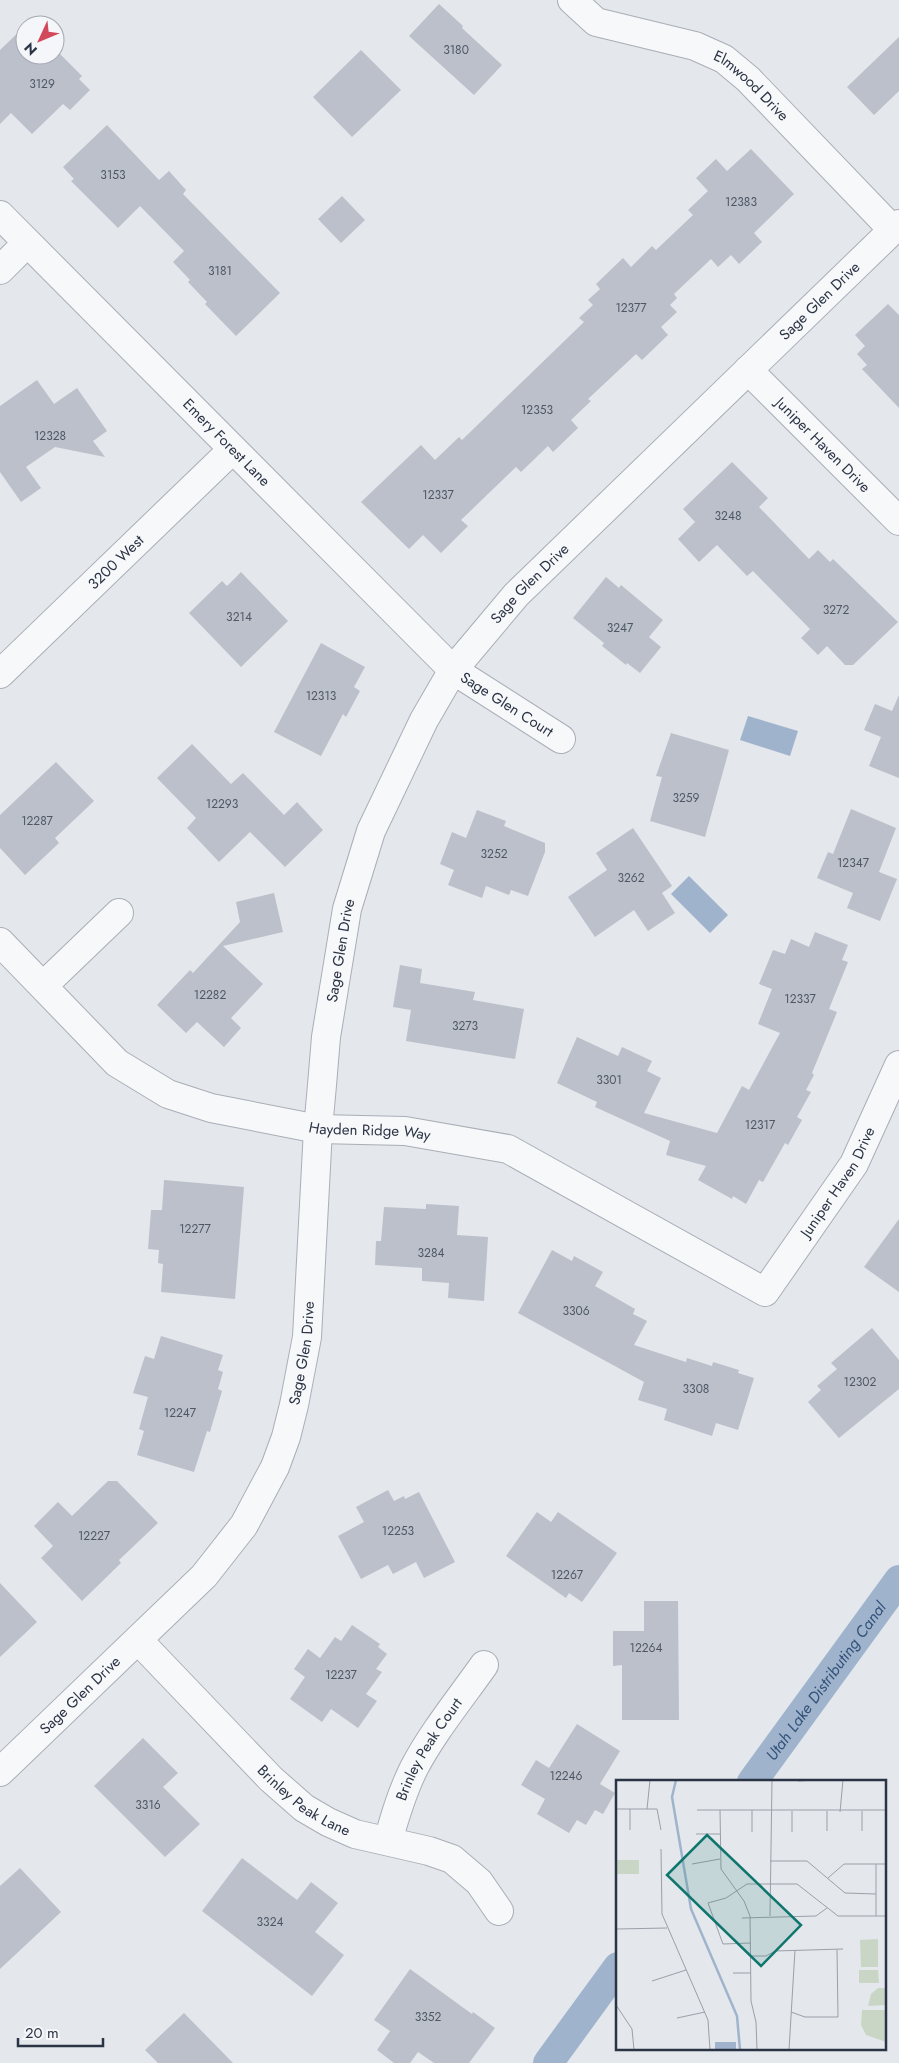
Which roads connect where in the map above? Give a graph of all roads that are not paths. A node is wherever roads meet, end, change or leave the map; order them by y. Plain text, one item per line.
1 (572, 0) edge
2 (0, 215) edge
3 (896, 227) edge
4 (27, 243) junction
5 (0, 270) edge
6 (748, 370) junction
7 (232, 450) junction
8 (899, 521) edge
9 (453, 670) junction
10 (0, 674) edge
11 (561, 739) dead end
12 (119, 913) dead end
13 (0, 942) edge
14 (44, 986) junction
15 (899, 1065) edge
16 (318, 1129) junction
17 (765, 1292) joint
18 (138, 1640) junction
19 (484, 1665) dead end
20 (0, 1772) edge
21 (388, 1841) junction
22 (499, 1911) dead end

1 - 3 street, Elmwood Drive
2 - 4 street, Emery Forest Lane
3 - 6 street, Sage Glen Drive
4 - 5 street
4 - 7 street, Emery Forest Lane
6 - 8 street, Juniper Haven Drive
6 - 9 street, Sage Glen Drive
7 - 9 street, Emery Forest Lane
7 - 10 street, 3200 West
9 - 11 street, Sage Glen Court
9 - 16 street, Sage Glen Drive
12 - 14 street
13 - 14 street, Hayden Ridge Way
14 - 16 street, Hayden Ridge Way
15 - 17 street, Juniper Haven Drive
16 - 17 street, Hayden Ridge Way
16 - 18 street, Sage Glen Drive
18 - 20 street, Sage Glen Drive
18 - 21 street, Brinley Peak Lane
19 - 21 street, Brinley Peak Court
21 - 22 street, Brinley Peak Lane

